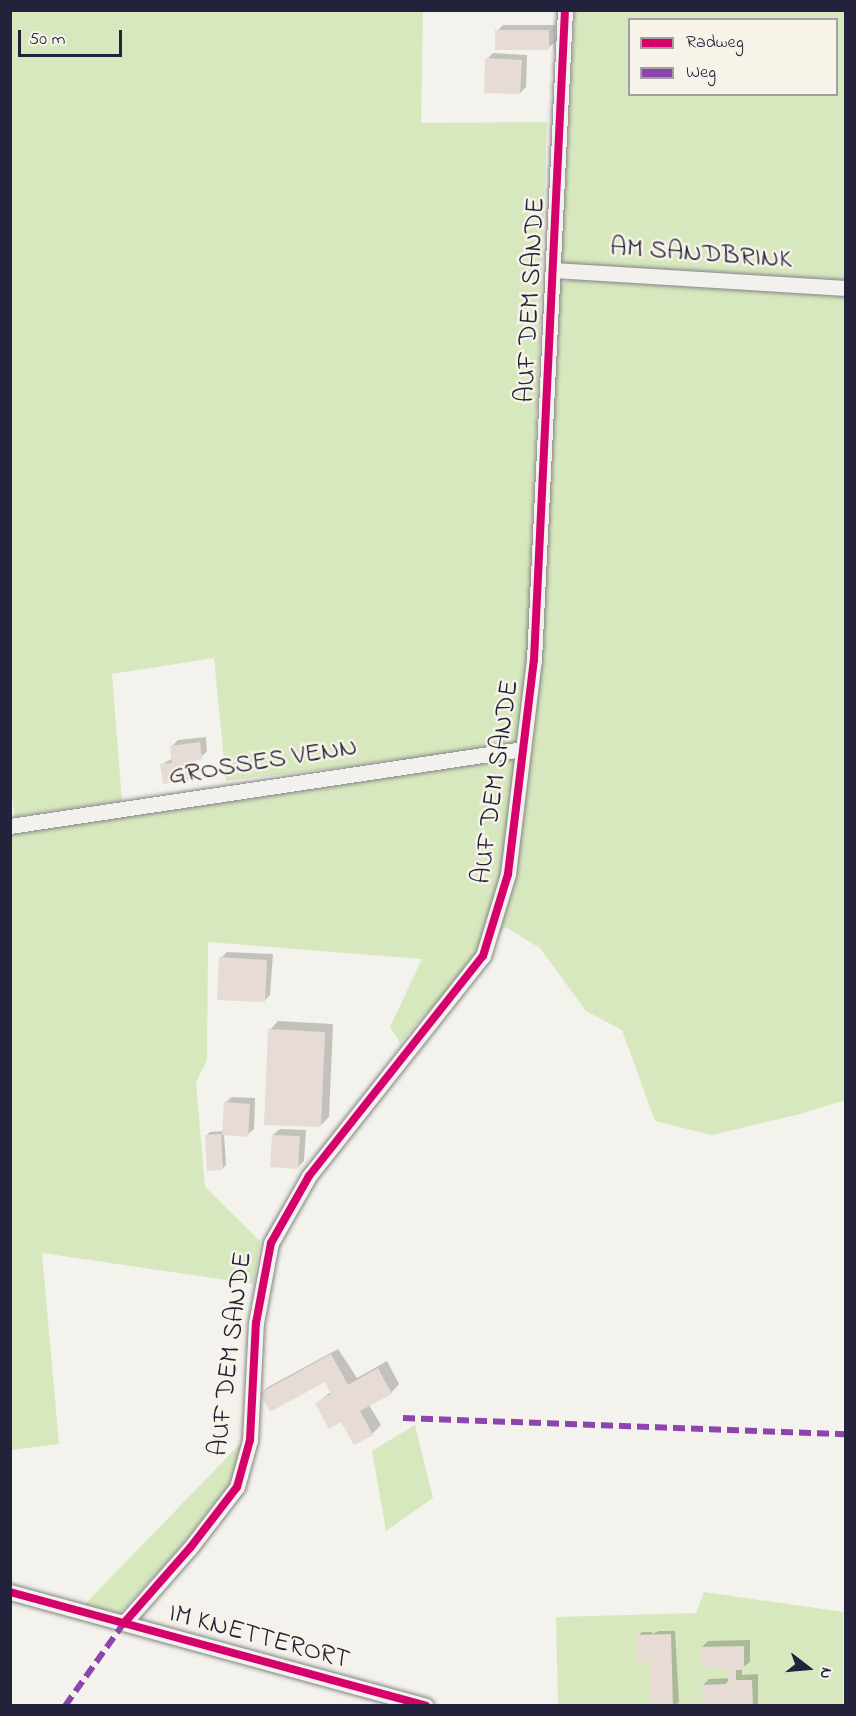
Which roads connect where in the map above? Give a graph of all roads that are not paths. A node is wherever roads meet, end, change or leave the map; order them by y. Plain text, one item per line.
1 (566, 10) edge
2 (553, 270) junction
3 (846, 288) edge
4 (523, 749) junction
5 (10, 826) edge
6 (10, 1592) edge
7 (124, 1623) junction
8 (426, 1706) edge

1 - 2 street, AUF DEM SANDE
2 - 3 street, AM SANDBRINK
2 - 4 street, AUF DEM SANDE
4 - 5 street, GROSSES VENN
4 - 7 street, AUF DEM SANDE
6 - 7 street, IM KNETTERORT
7 - 8 street, IM KNETTERORT

